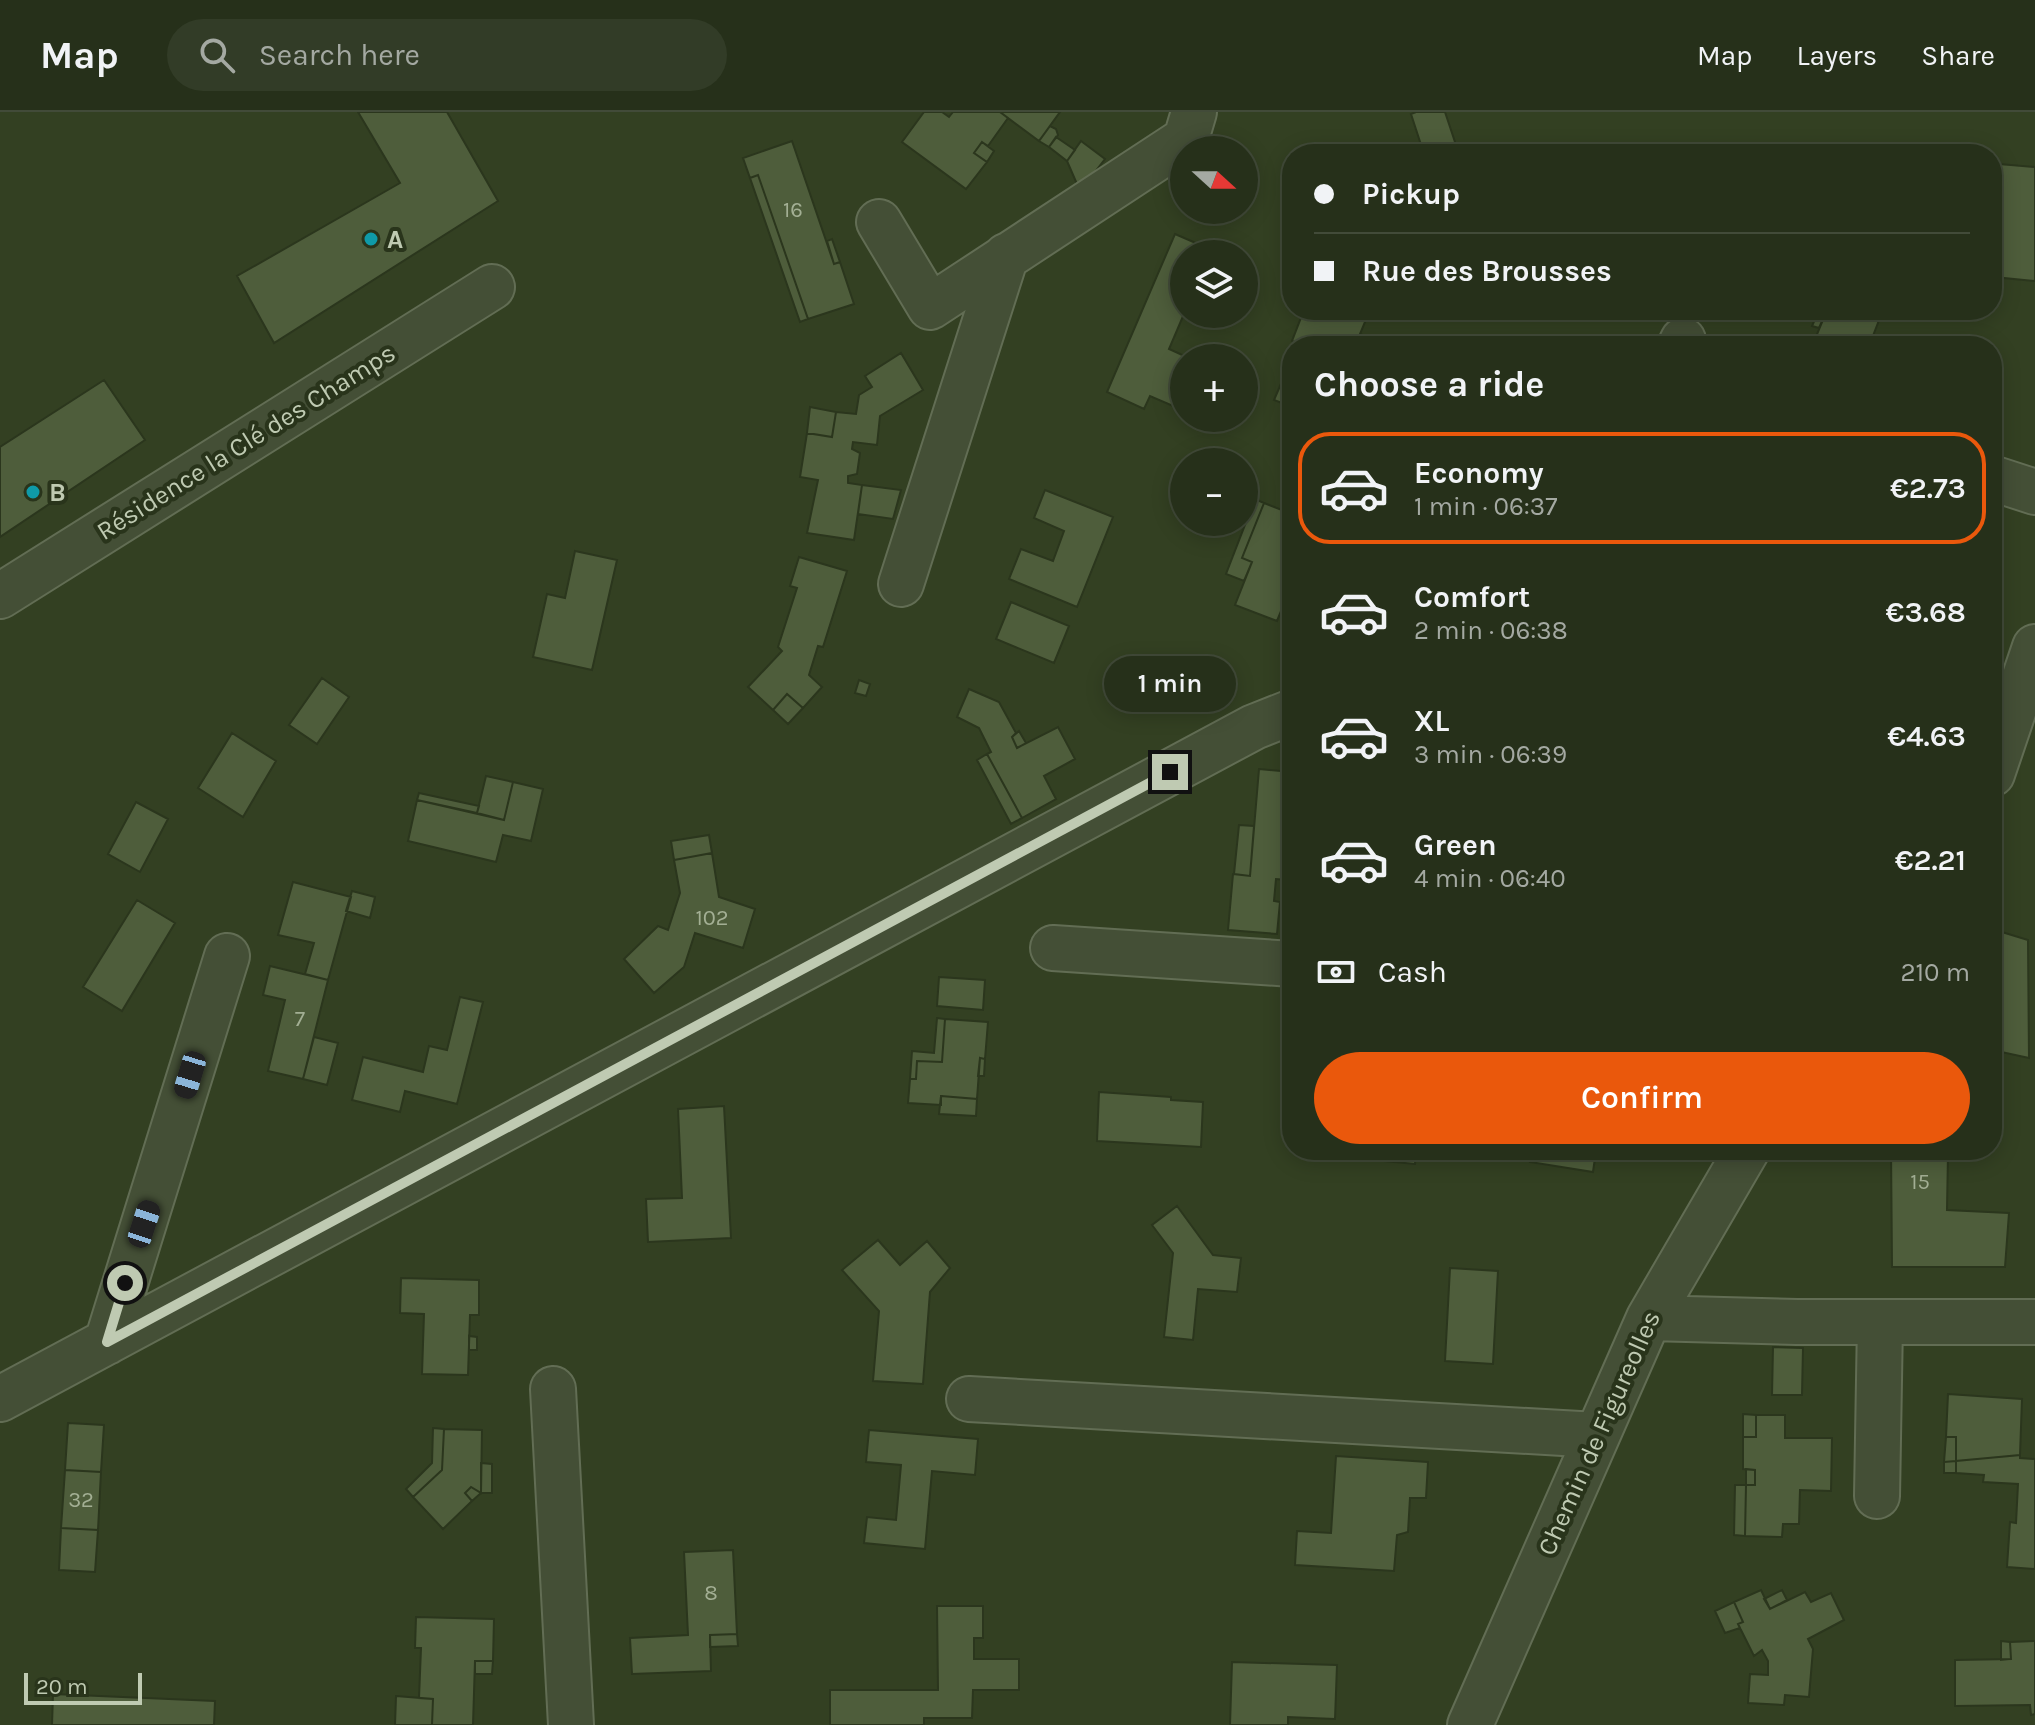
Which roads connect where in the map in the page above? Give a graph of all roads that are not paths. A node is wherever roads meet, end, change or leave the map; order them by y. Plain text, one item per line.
1 (1194, 112) edge
2 (879, 222) dead end
3 (1006, 256) junction
4 (492, 287) dead end
5 (2002, 481) edge
6 (2035, 492) edge
7 (901, 584) dead end
8 (0, 596) edge
9 (2035, 647) edge
10 (1282, 716) edge
11 (2002, 744) edge
12 (1053, 948) dead end
13 (227, 956) dead end
14 (1282, 963) edge
15 (1741, 1160) edge
16 (1649, 1318) junction
17 (1880, 1322) junction
18 (2035, 1322) edge
19 (107, 1342) junction
20 (553, 1389) dead end
21 (0, 1399) edge
22 (969, 1399) dead end
23 (1597, 1435) junction
24 (1877, 1496) dead end
25 (571, 1725) edge
26 (1470, 1725) edge

1 - 3 street
2 - 3 street
3 - 7 street
4 - 8 street, Résidence la Clé des Champs
5 - 6 street
9 - 11 street
10 - 19 street
12 - 14 street
13 - 19 street
15 - 16 street, Chemin de Figureolles
16 - 17 street
16 - 23 street, Chemin de Figureolles
17 - 18 street
17 - 24 street
19 - 21 street
20 - 25 street
22 - 23 street
23 - 26 street, Chemin de Figureolles

